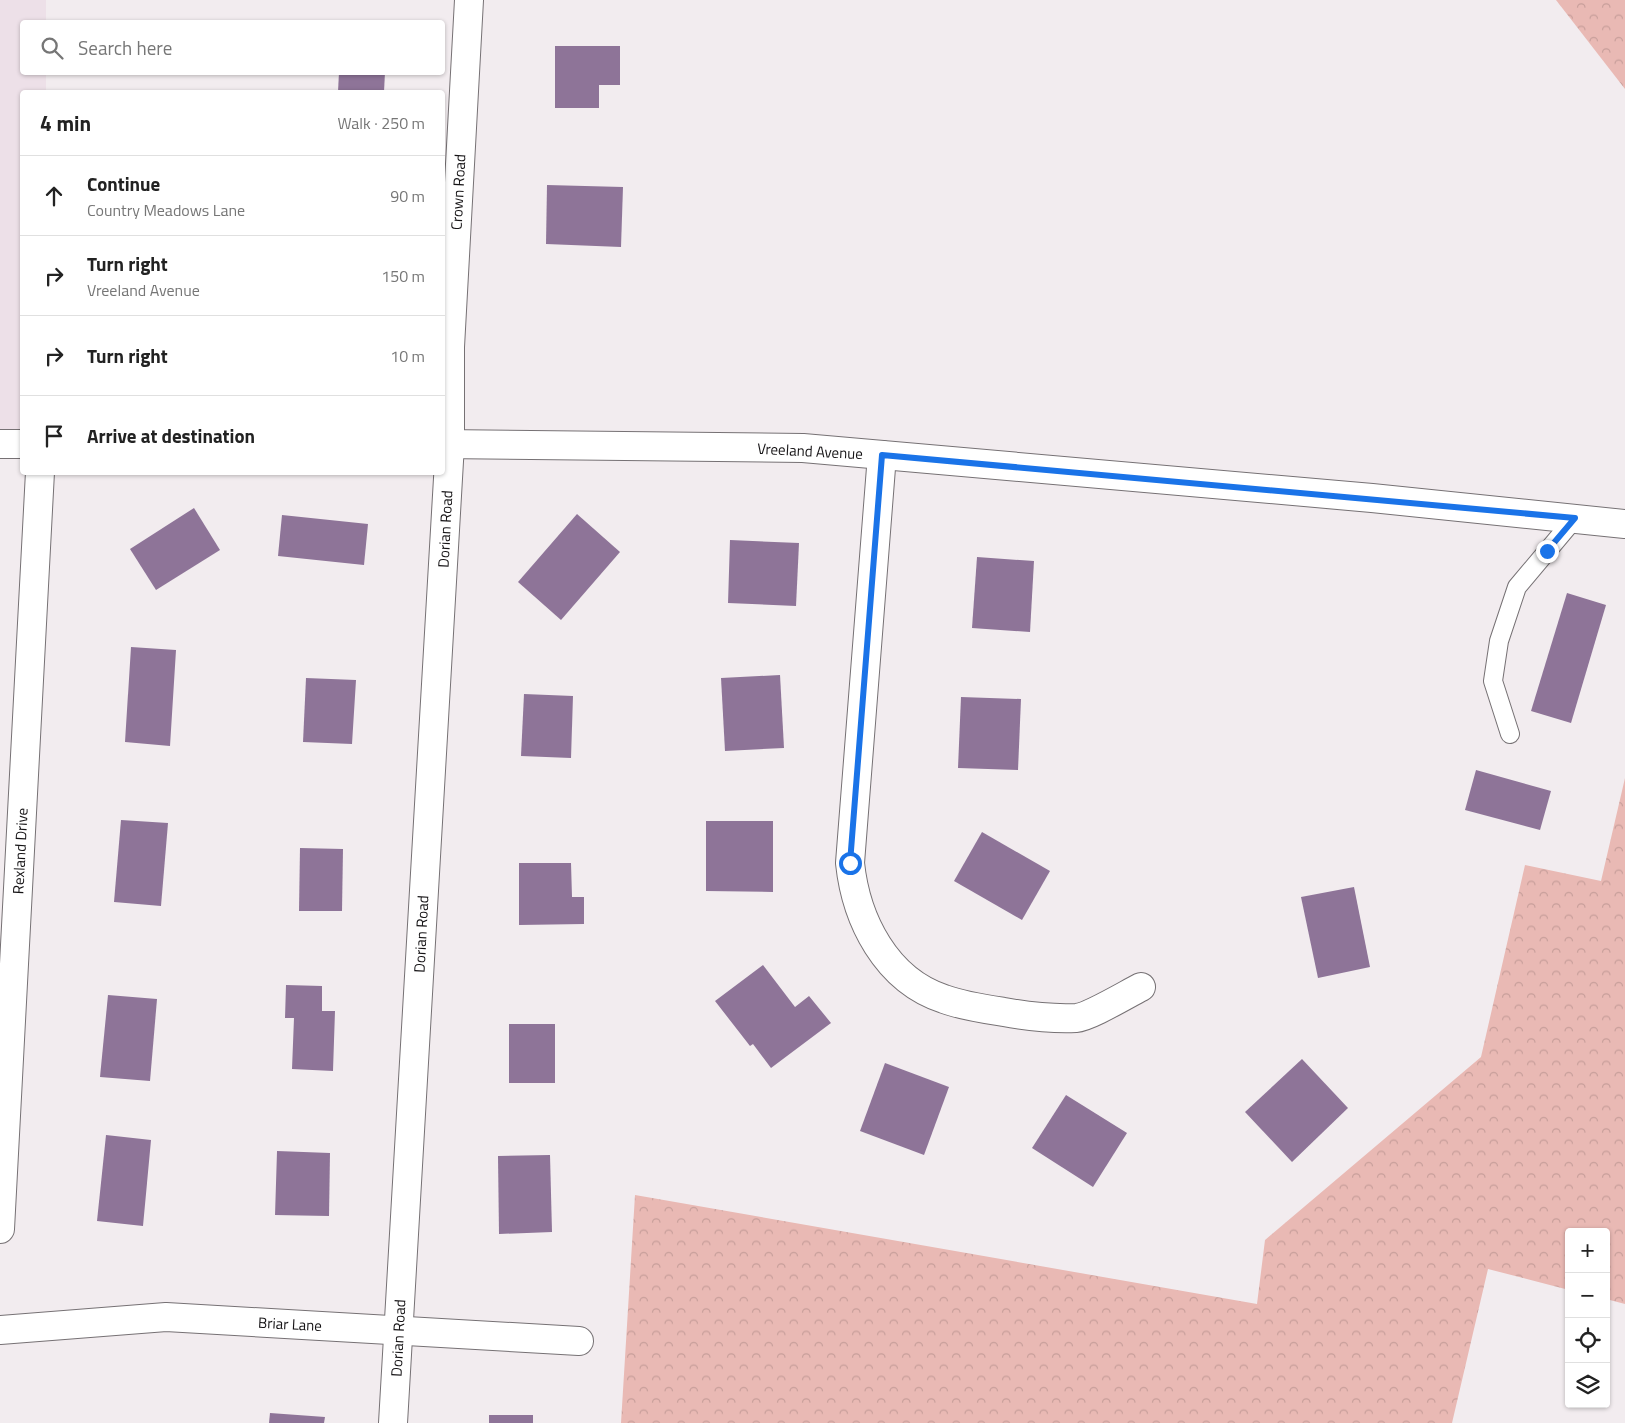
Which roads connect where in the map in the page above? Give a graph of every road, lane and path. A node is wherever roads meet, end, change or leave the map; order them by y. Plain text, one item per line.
1 (469, 0) edge
2 (0, 444) edge
3 (20, 444) edge
4 (446, 444) edge
5 (882, 455) junction
6 (445, 462) edge
7 (40, 475) edge
8 (444, 475) edge
9 (1575, 518) junction
10 (1625, 524) edge
11 (1510, 734) dead end
12 (1141, 987) dead end
13 (7, 996) edge
14 (0, 1229) edge
15 (0, 1330) edge
16 (398, 1330) junction
17 (580, 1341) dead end
18 (393, 1423) edge

1 - 4 street, Crown Road
2 - 3 street
4 - 5 street, Vreeland Avenue
4 - 6 street, Dorian Road
5 - 9 street, Vreeland Avenue
5 - 12 street
7 - 13 street, Rexland Drive
8 - 16 street, Dorian Road
9 - 10 street, Vreeland Avenue
9 - 11 lane
13 - 14 street, Rexland Drive
15 - 16 street, Briar Lane
16 - 17 street, Briar Lane
16 - 18 street, Dorian Road

